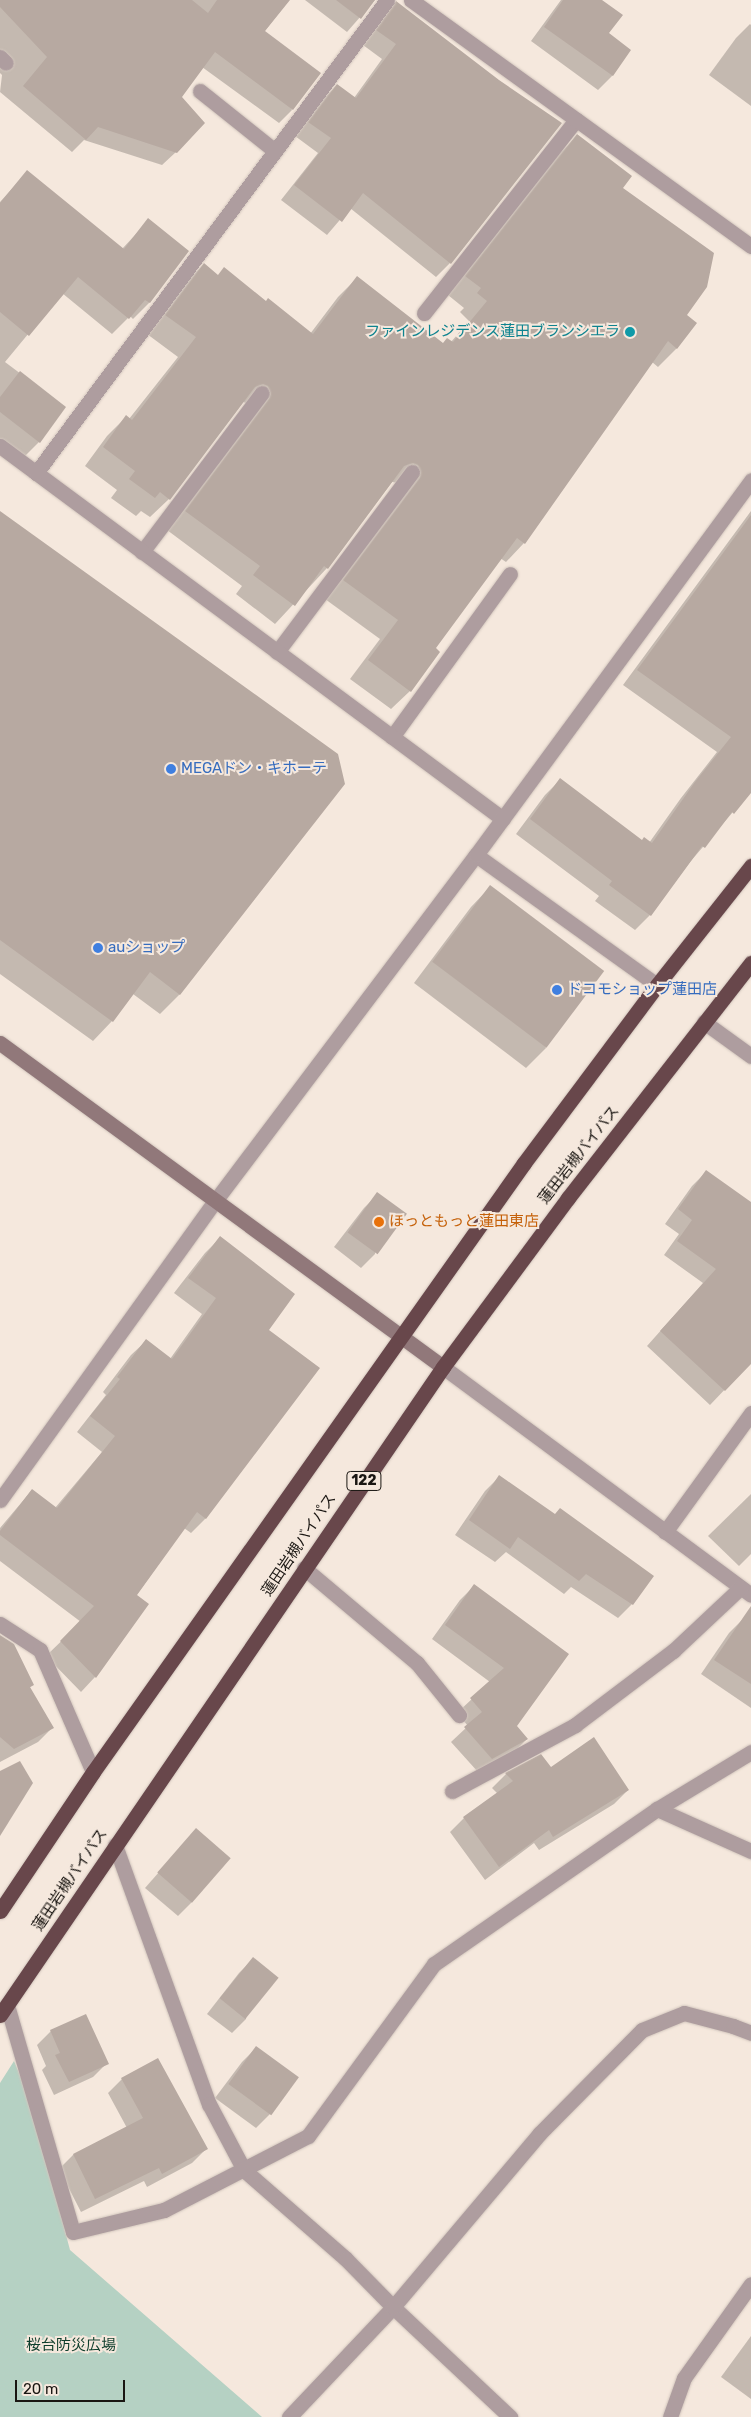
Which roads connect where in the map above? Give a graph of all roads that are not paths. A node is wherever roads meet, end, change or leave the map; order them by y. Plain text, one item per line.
1 (387, 0) edge
2 (411, 0) edge
3 (200, 91) dead end
4 (576, 120) junction
5 (275, 151) junction
6 (751, 246) edge
7 (424, 313) dead end
8 (262, 393) dead end
9 (0, 446) edge
10 (412, 472) dead end
11 (36, 473) junction
12 (751, 480) edge
13 (142, 552) junction
14 (510, 574) dead end
15 (277, 652) junction
16 (392, 737) junction
17 (503, 819) junction
18 (476, 855) junction
19 (751, 866) edge
20 (751, 963) edge
21 (657, 985) junction
22 (704, 1022) junction
23 (0, 1043) edge
24 (751, 1056) edge
25 (215, 1201) junction
26 (400, 1336) junction
27 (443, 1367) junction
28 (751, 1413) edge
29 (0, 1500) edge
30 (665, 1532) junction
31 (304, 1568) junction
32 (746, 1591) edge
33 (0, 1624) edge
34 (460, 1715) dead end
35 (751, 1752) edge
36 (93, 1772) junction
37 (452, 1791) dead end
38 (657, 1809) junction
39 (115, 1845) junction
40 (751, 1851) edge
41 (0, 1912) edge
42 (3, 2010) edge
43 (751, 2033) edge
44 (244, 2170) junction
45 (751, 2284) edge
46 (393, 2307) junction
47 (290, 2417) edge
48 (510, 2417) edge
49 (670, 2417) edge

1 - 5 street
2 - 4 street
3 - 5 street
4 - 6 street
4 - 7 street
5 - 11 street
8 - 13 street
9 - 11 street
10 - 15 street
11 - 13 street
12 - 17 street
13 - 15 street
14 - 16 street
15 - 16 street
16 - 17 street
17 - 18 street
18 - 21 street
18 - 25 street
19 - 21 highway
20 - 22 highway, 蓮田岩槻バイパス / 122
21 - 26 highway
22 - 24 street
22 - 27 highway, 蓮田岩槻バイパス / 122
23 - 25 street
25 - 26 street
25 - 29 street
26 - 27 street
26 - 36 highway
27 - 30 street
27 - 31 highway, 蓮田岩槻バイパス / 122
28 - 30 street
30 - 32 street
31 - 34 street
31 - 39 highway, 蓮田岩槻バイパス / 122
32 - 37 street
33 - 36 street
35 - 38 street
36 - 41 highway
38 - 40 street
38 - 44 street
39 - 42 highway, 蓮田岩槻バイパス / 122
39 - 44 street
42 - 44 street
43 - 46 street
44 - 46 street
45 - 49 street
46 - 47 street
46 - 48 street

